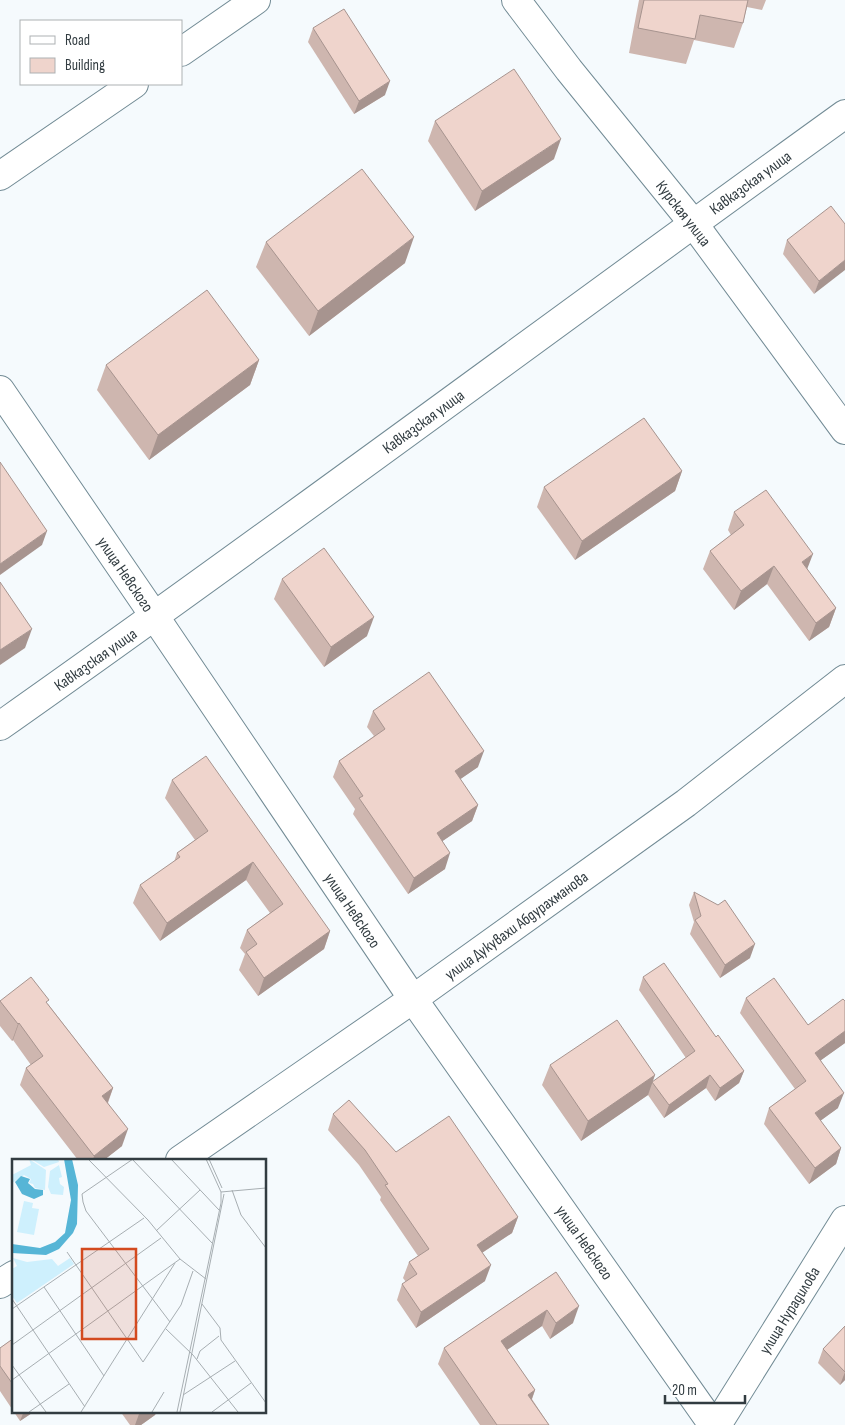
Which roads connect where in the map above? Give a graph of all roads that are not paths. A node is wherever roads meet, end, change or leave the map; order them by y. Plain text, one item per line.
1 (256, 0) edge
2 (516, 0) edge
3 (182, 51) edge
4 (133, 85) edge
5 (845, 114) edge
6 (0, 176) edge
7 (694, 223) junction
8 (0, 390) edge
9 (845, 430) edge
10 (155, 617) junction
11 (845, 679) edge
12 (0, 726) edge
13 (413, 999) junction
14 (181, 1159) edge
15 (845, 1220) edge
16 (12, 1276) edge
17 (0, 1284) edge
18 (713, 1425) edge
19 (717, 1425) edge

1 - 3 street
2 - 7 street, Курская улица
4 - 6 street
5 - 7 street, Кавказская улица
7 - 9 street, Курская улица
7 - 10 street, Кавказская улица
8 - 10 street, улица Невского
10 - 12 street, Кавказская улица
10 - 13 street, улица Невского
11 - 13 street, улица Дукувахи Абдурахманова
13 - 14 street, улица Дукувахи Абдурахманова
13 - 18 street, улица Невского
15 - 19 street, улица Нурадилова
16 - 17 street

